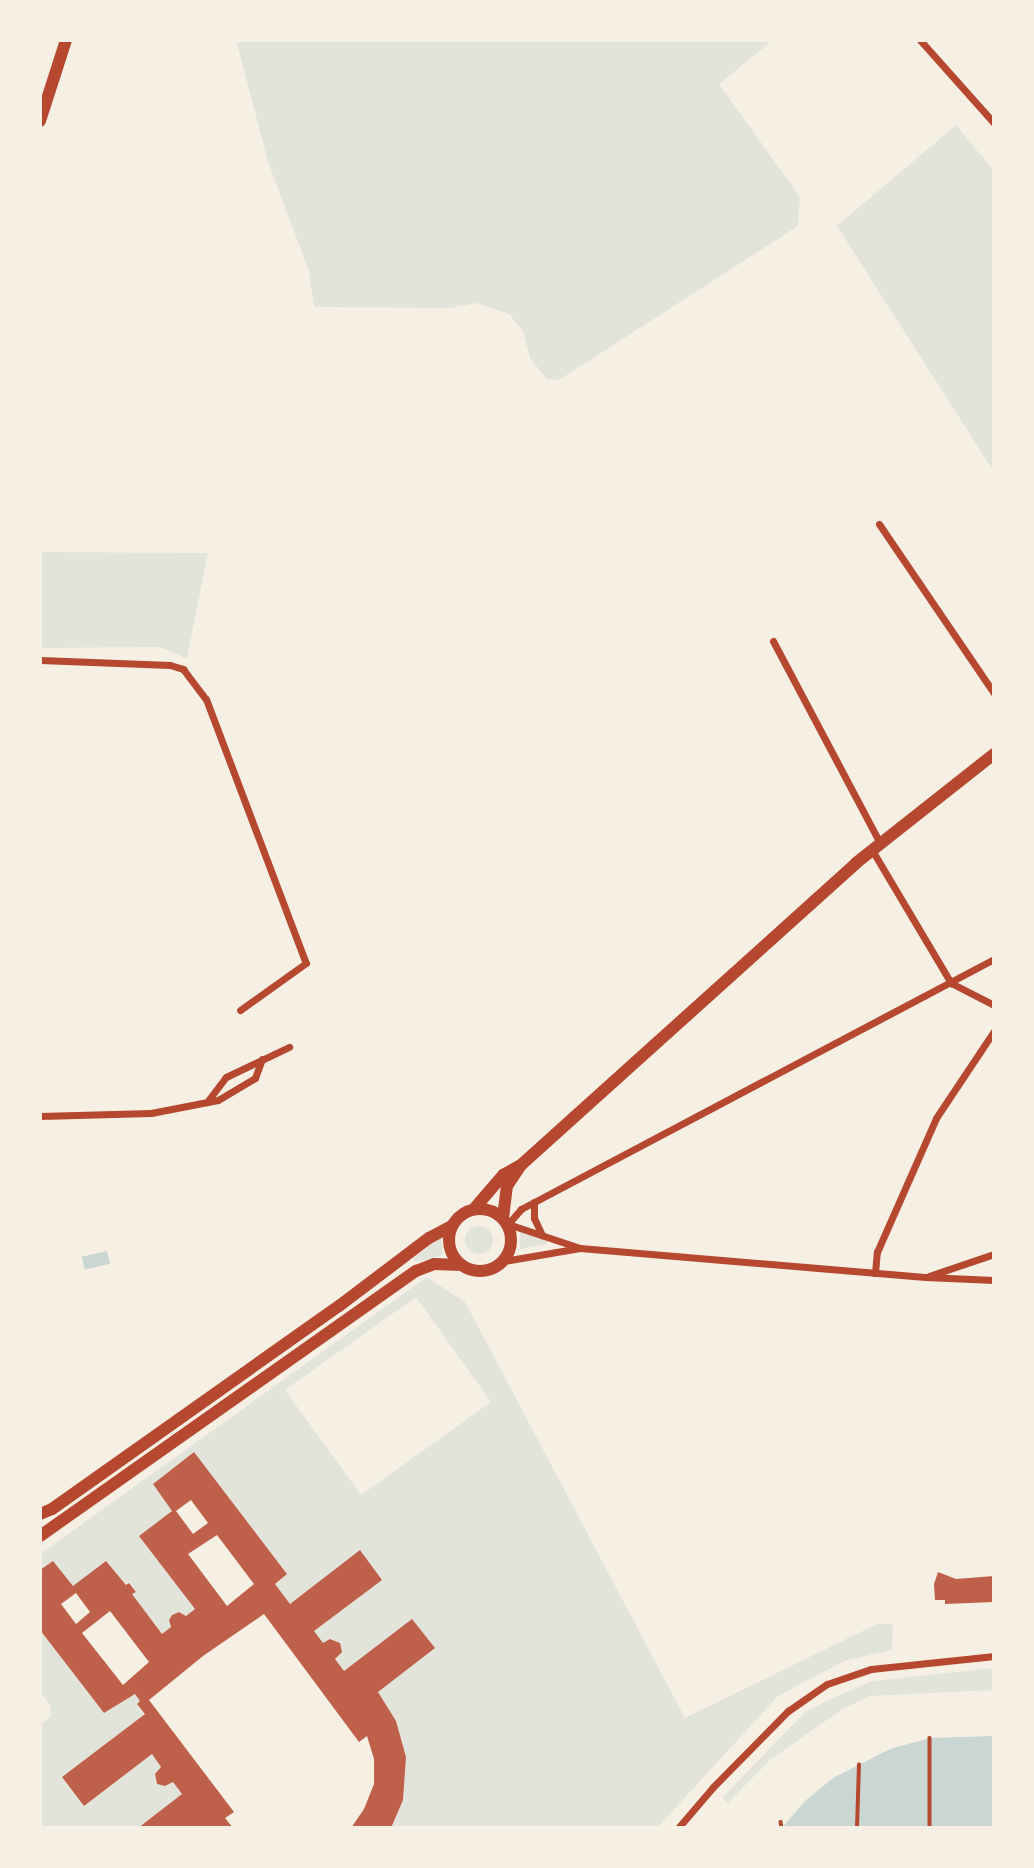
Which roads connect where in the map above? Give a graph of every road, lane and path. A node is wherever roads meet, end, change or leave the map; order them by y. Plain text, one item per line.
1 (66, 40) edge
2 (920, 40) edge
3 (40, 121) edge
4 (994, 123) edge
5 (879, 524) dead end
6 (773, 641) dead end
7 (40, 660) edge
8 (994, 693) edge
9 (994, 754) edge
10 (876, 846) junction
11 (994, 959) edge
12 (951, 984) junction
13 (994, 1005) edge
14 (240, 1010) dead end
15 (994, 1031) edge
16 (289, 1047) dead end
17 (262, 1059) junction
18 (207, 1102) junction
19 (40, 1116) edge
20 (521, 1165) junction
21 (534, 1202) junction
22 (474, 1209) junction
23 (505, 1221) junction
24 (452, 1226) junction
25 (542, 1235) junction
26 (580, 1248) junction
27 (994, 1254) edge
28 (504, 1261) junction
29 (461, 1265) junction
30 (876, 1273) junction
31 (925, 1277) junction
32 (994, 1280) edge
33 (40, 1514) edge
34 (40, 1536) edge
35 (994, 1656) edge
36 (930, 1738) dead end
37 (859, 1765) dead end
38 (678, 1828) edge
39 (857, 1828) edge
40 (930, 1828) edge

1 - 3 street
2 - 4 street
5 - 8 street
6 - 10 street
7 - 14 street
9 - 10 street
10 - 12 street
10 - 20 street
11 - 12 street
12 - 13 street
12 - 21 street
15 - 30 street
16 - 17 street
17 - 18 street
17 - 18 street
18 - 19 street
20 - 22 street
20 - 23 street
21 - 23 street
21 - 25 street
22 - 23 street
22 - 24 street
23 - 25 street
23 - 28 street
24 - 29 street
24 - 33 street
25 - 26 street
26 - 28 street
26 - 30 street
27 - 31 street
28 - 29 street
29 - 34 street
30 - 31 street
31 - 32 street
35 - 38 street
36 - 40 path
37 - 39 path

